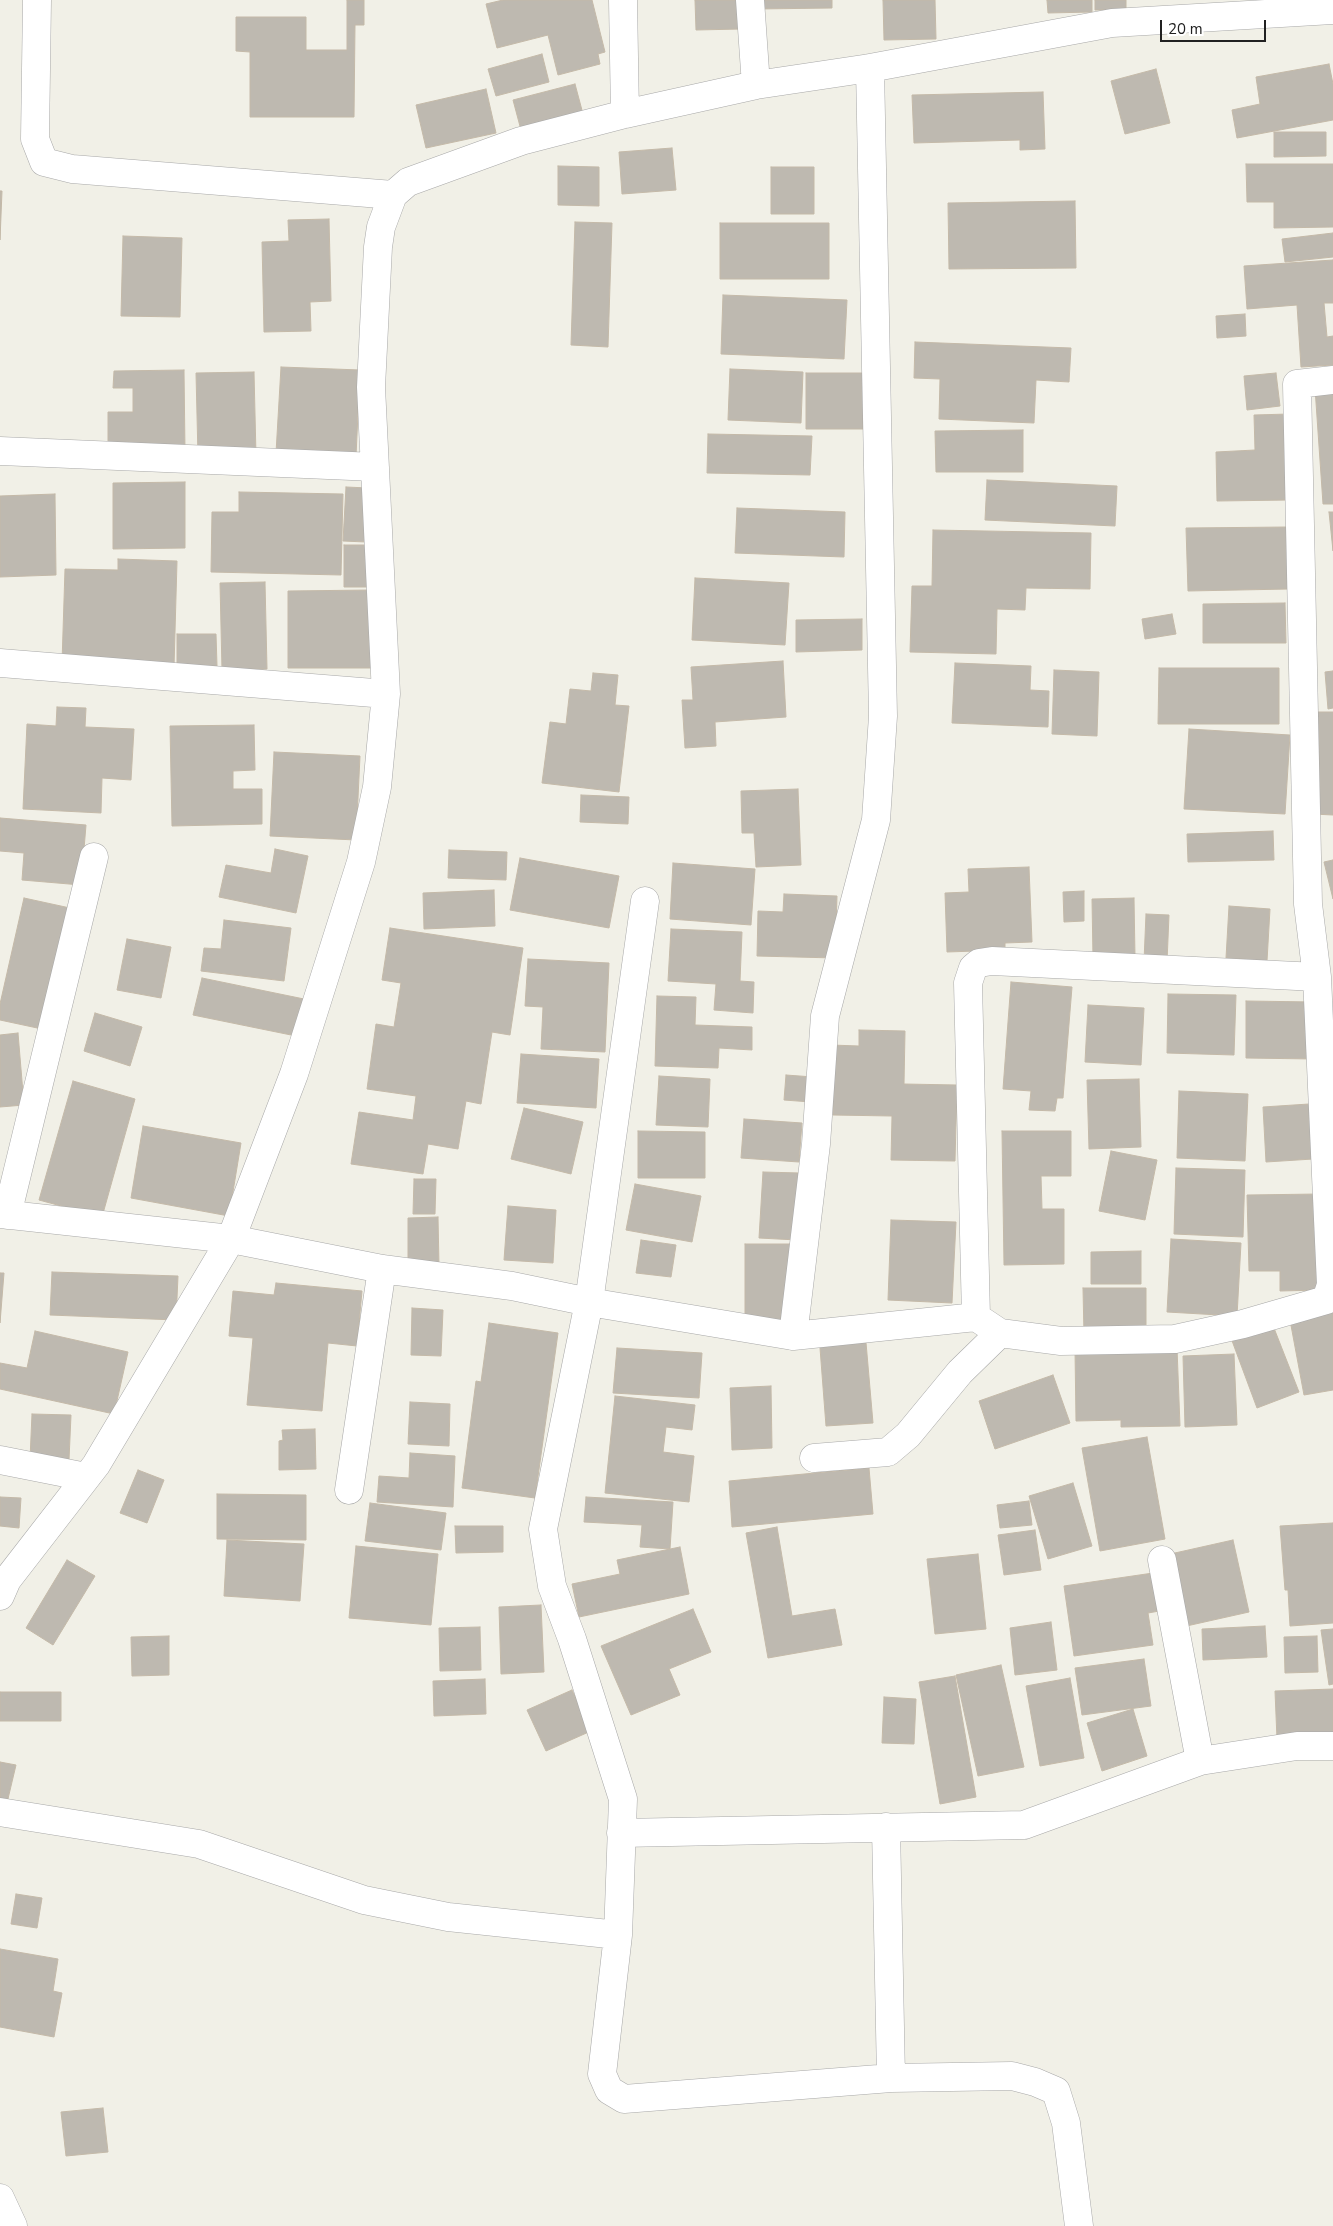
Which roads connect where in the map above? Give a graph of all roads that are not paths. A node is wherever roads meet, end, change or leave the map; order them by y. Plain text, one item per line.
1 (36, 0) edge
2 (622, 0) edge
3 (750, 0) edge
4 (1333, 11) edge
5 (870, 68) junction
6 (756, 85) junction
7 (625, 114) junction
8 (393, 195) junction
9 (1333, 380) edge
10 (0, 451) edge
11 (374, 467) junction
12 (0, 663) edge
13 (386, 694) junction
14 (94, 857) dead end
15 (645, 901) dead end
16 (1318, 977) junction
17 (3, 1214) edge
18 (232, 1239) junction
19 (382, 1269) junction
20 (589, 1302) junction
21 (976, 1316) junction
22 (1000, 1333) junction
23 (793, 1336) junction
24 (814, 1458) dead end
25 (0, 1460) edge
26 (86, 1477) junction
27 (349, 1490) dead end
28 (1162, 1560) dead end
29 (0, 1596) edge
30 (1333, 1746) edge
31 (1200, 1762) junction
32 (0, 1812) edge
33 (886, 1828) junction
34 (622, 1833) junction
35 (618, 1935) junction
36 (892, 2078) junction
37 (0, 2198) edge
38 (13, 2226) edge
39 (1079, 2226) edge

1 - 8 street
2 - 7 street
3 - 6 street
4 - 5 street
5 - 6 street
5 - 23 street
6 - 7 street
7 - 8 street
8 - 11 street
9 - 16 street
10 - 11 street
11 - 13 street
12 - 13 street
13 - 18 street
14 - 17 street
15 - 20 street
16 - 21 street
16 - 22 street
17 - 18 street
18 - 19 street
18 - 26 street
19 - 20 street
19 - 27 street
20 - 23 street
20 - 34 street
21 - 22 street
21 - 23 street
22 - 24 street
25 - 26 street
26 - 29 street
28 - 31 street
30 - 31 street
31 - 33 street
32 - 35 street
33 - 34 street
33 - 36 street
34 - 35 street
35 - 36 street
36 - 39 street
37 - 38 street

